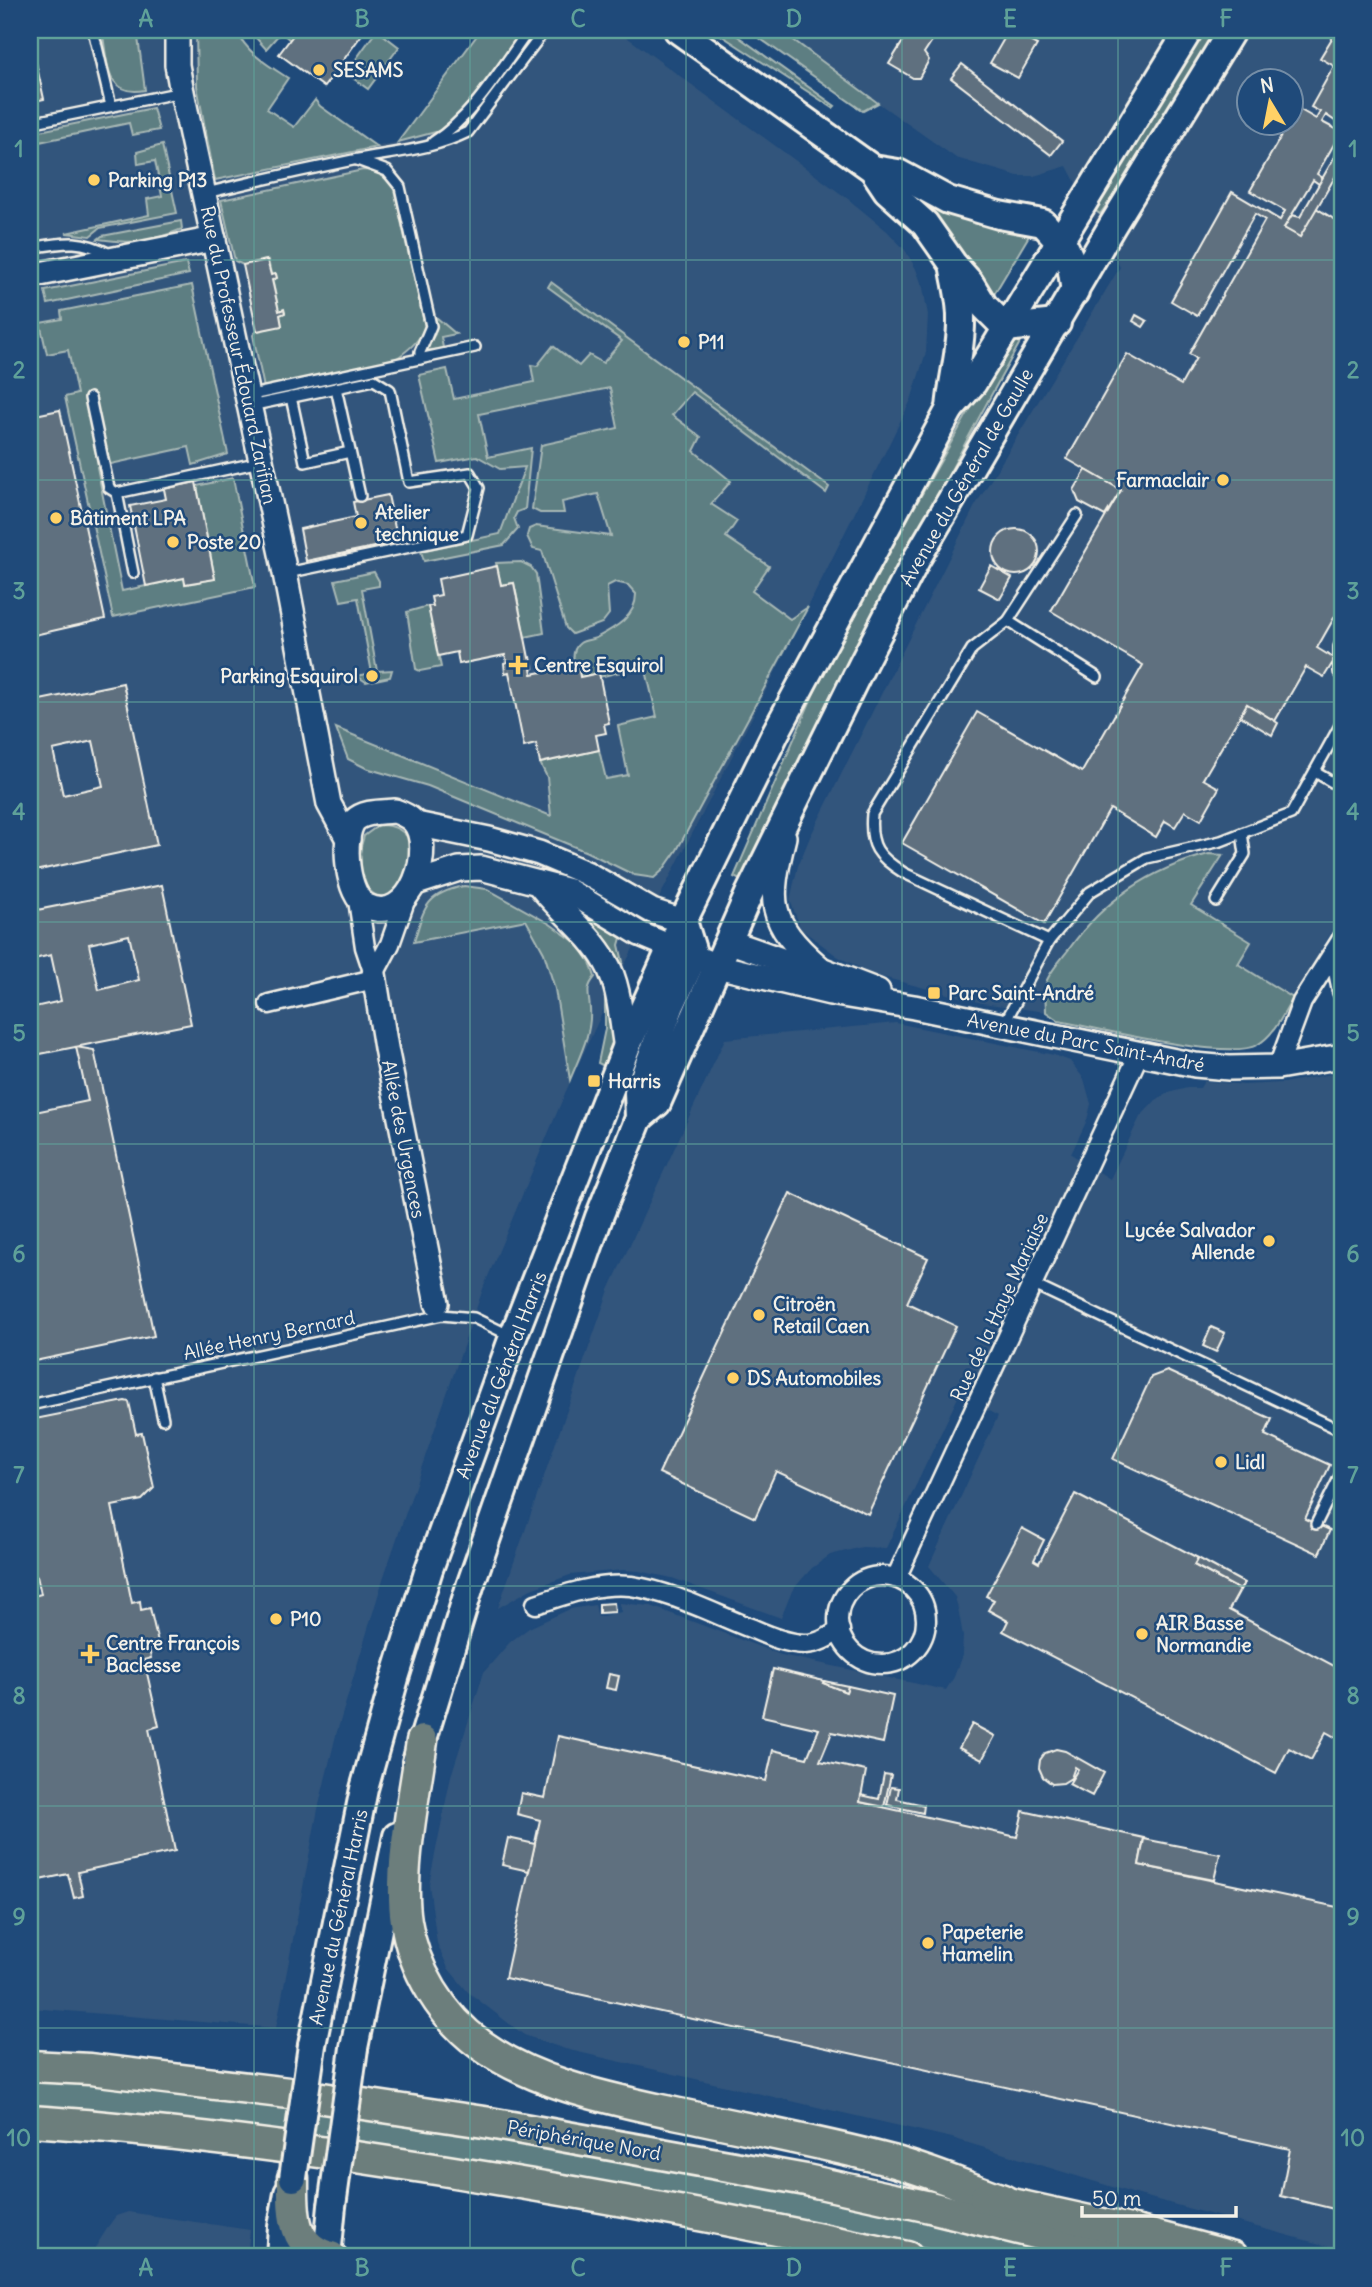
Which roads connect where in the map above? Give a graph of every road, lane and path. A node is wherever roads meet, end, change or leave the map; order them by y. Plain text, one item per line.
1 (93, 30) edge
2 (177, 30) edge
3 (529, 30) edge
4 (545, 30) edge
5 (678, 30) edge
6 (1189, 30) edge
7 (1231, 30) edge
8 (182, 92) junction
9 (111, 106) junction
10 (30, 123) edge
11 (423, 149) junction
12 (356, 160) junction
13 (873, 169) junction
14 (204, 193) junction
15 (214, 239) junction
16 (1059, 240) junction
17 (30, 248) edge
18 (120, 258) junction
19 (953, 264) junction
20 (30, 276) edge
21 (1075, 292) junction
22 (1057, 323) junction
23 (1006, 328) junction
24 (475, 347) dead end
25 (419, 359) junction
26 (337, 388) junction
27 (291, 397) junction
28 (90, 398) dead end
29 (248, 401) junction
30 (950, 409) junction
31 (350, 452) junction
32 (261, 462) junction
33 (117, 493) junction
34 (360, 496) dead end
35 (1077, 515) dead end
36 (133, 573) dead end
37 (287, 584) junction
38 (1008, 621) junction
39 (1342, 641) edge
40 (1342, 675) edge
41 (1097, 677) dead end
42 (1342, 722) edge
43 (1315, 772) junction
44 (1342, 788) edge
45 (791, 812) junction
46 (416, 824) junction
47 (1242, 833) junction
48 (348, 839) junction
49 (538, 883) junction
50 (411, 890) junction
51 (358, 900) junction
52 (1216, 901) dead end
53 (683, 921) junction
54 (1049, 940) junction
55 (728, 941) junction
56 (1338, 946) edge
57 (694, 956) junction
58 (821, 969) junction
59 (374, 976) junction
60 (1342, 991) edge
61 (269, 1004) dead end
62 (914, 1007) junction
63 (1003, 1026) junction
64 (626, 1048) junction
65 (1139, 1054) junction
66 (1342, 1056) edge
67 (1278, 1067) junction
68 (1032, 1284) junction
69 (437, 1303) dead end
70 (513, 1337) junction
71 (154, 1377) junction
72 (30, 1405) edge
73 (163, 1419) dead end
74 (1342, 1431) edge
75 (1342, 1472) edge
76 (1316, 1524) dead end
77 (896, 1578) junction
78 (536, 1604) dead end
79 (840, 1630) junction
80 (422, 1741) junction
81 (30, 2066) edge
82 (30, 2121) edge
83 (659, 2154) junction
84 (291, 2193) junction
85 (1003, 2200) junction
86 (279, 2257) edge
87 (329, 2257) edge
88 (907, 2257) edge
89 (1132, 2257) edge
90 (1233, 2257) edge

1 - 9 lane
2 - 8 street, Rue du Professeur Édouard Zarifian
3 - 11 lane
4 - 11 lane
5 - 13 main road
6 - 16 main road
7 - 21 main road, Avenue du Général de Gaulle
8 - 9 lane
8 - 14 street, Rue du Professeur Édouard Zarifian
9 - 10 lane
11 - 12 lane
12 - 14 lane
12 - 25 lane
13 - 16 main road
13 - 19 main road
14 - 15 street, Rue du Professeur Édouard Zarifian
15 - 18 street
15 - 29 street, Rue du Professeur Édouard Zarifian
16 - 21 main road
16 - 23 main road
17 - 18 lane
18 - 20 street
19 - 23 main road
19 - 30 main road
21 - 22 main road, Avenue du Général de Gaulle
22 - 23 main road
22 - 45 main road, Avenue du Général de Gaulle
23 - 30 main road
24 - 25 lane
25 - 29 lane
26 - 27 lane
26 - 31 lane
26 - 37 lane
27 - 29 lane
27 - 31 lane
28 - 33 lane
29 - 32 street, Rue du Professeur Édouard Zarifian
30 - 53 main road
31 - 34 lane
32 - 33 lane
32 - 37 street, Rue du Professeur Édouard Zarifian
33 - 36 lane
35 - 38 lane
37 - 48 street, Rue du Professeur Édouard Zarifian
38 - 41 lane
38 - 54 lane
39 - 40 lane
42 - 43 lane
43 - 44 lane
43 - 47 lane
45 - 55 main road, Avenue du Général de Gaulle
45 - 58 street
46 - 48 street
46 - 50 street
46 - 53 street
47 - 52 lane
47 - 54 lane
48 - 51 street
49 - 50 street
49 - 57 street
49 - 64 street
50 - 51 street
50 - 59 street
51 - 59 street
53 - 55 main road
53 - 57 main road, Avenue du Général Harris
54 - 63 lane
55 - 57 main road, Avenue du Général Harris
55 - 58 street
56 - 60 street
56 - 67 street
57 - 62 street
57 - 64 main road, Avenue du Général Harris
57 - 80 main road, Avenue du Général Harris
58 - 62 street
59 - 61 street
59 - 69 street, Allée des Urgences
62 - 63 street, Avenue du Parc Saint-André
63 - 65 street, Avenue du Parc Saint-André
64 - 70 main road, Avenue du Général Harris
65 - 67 street, Avenue du Parc Saint-André
65 - 68 street, Rue de la Haye Mariaise
66 - 67 street, Avenue du Parc Saint-André
68 - 74 lane
68 - 77 street, Rue de la Haye Mariaise
70 - 71 lane, Allée Henry Bernard
70 - 84 main road, Avenue du Général Harris, bridge
71 - 72 lane, Allée Henry Bernard
71 - 73 lane
75 - 76 lane
77 - 79 street
77 - 79 street
78 - 79 street
80 - 85 highway
80 - 87 main road, Avenue du Général Harris, bridge
81 - 83 highway, Périphérique Nord
82 - 88 highway
83 - 85 highway
83 - 89 highway, Périphérique Nord
84 - 86 main road, Avenue du Général Harris
84 - 87 highway
85 - 90 highway

